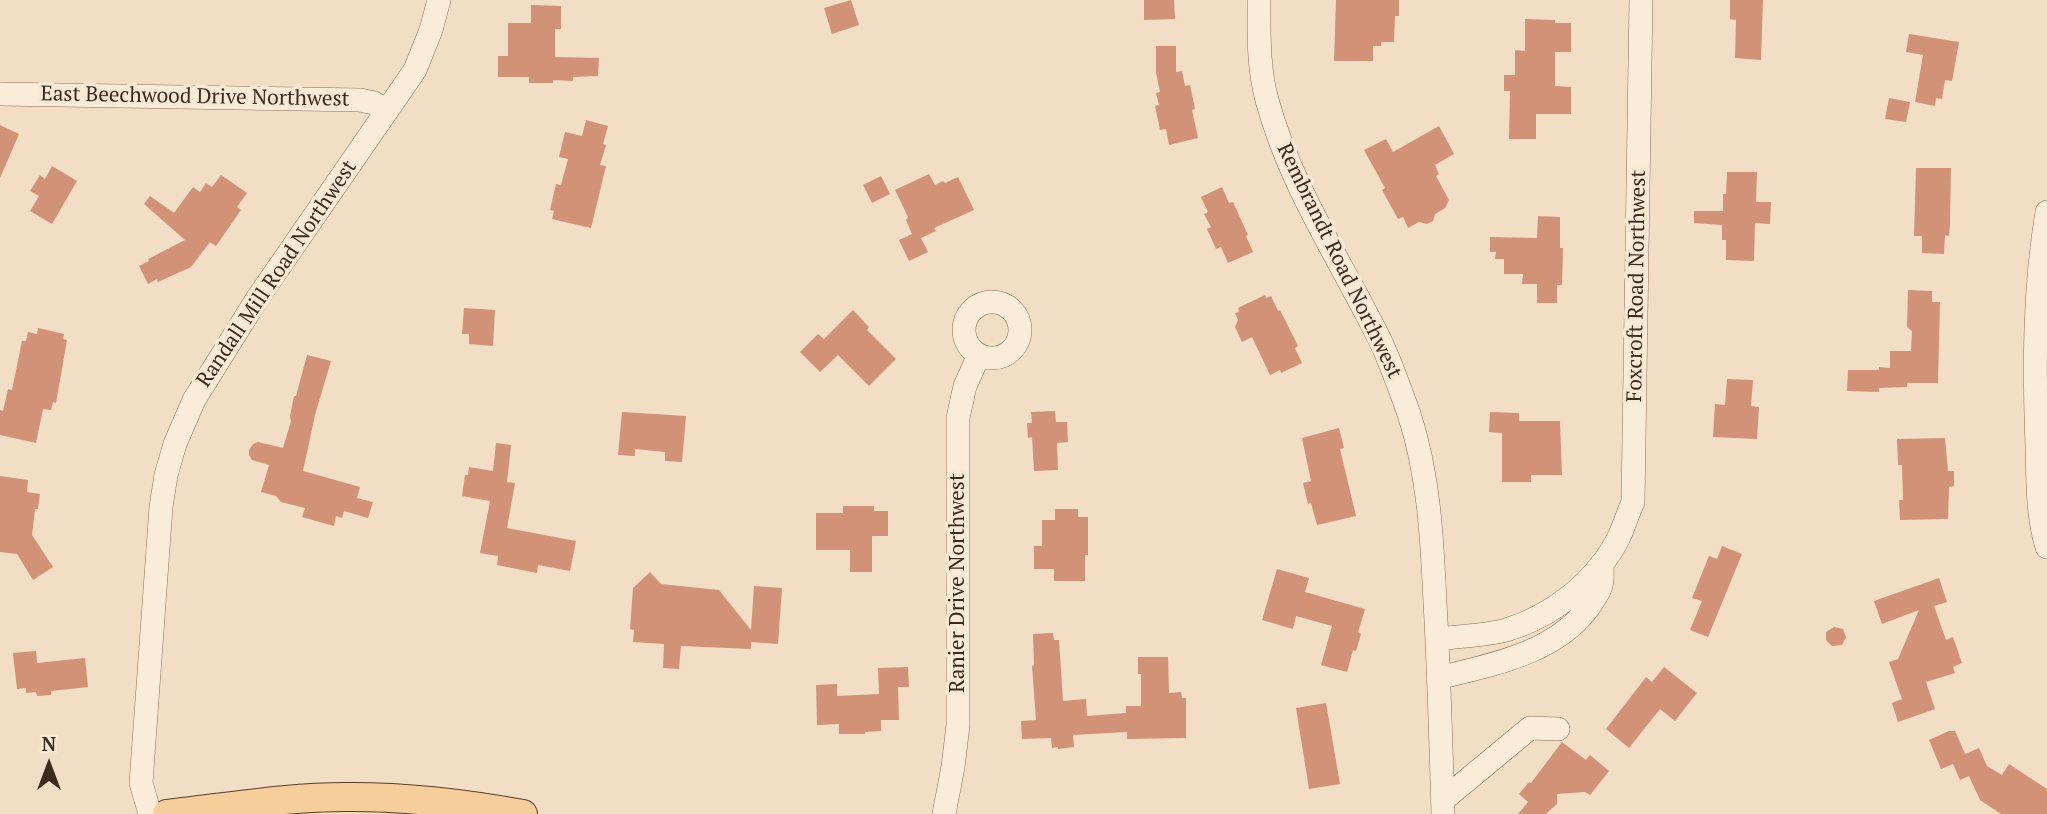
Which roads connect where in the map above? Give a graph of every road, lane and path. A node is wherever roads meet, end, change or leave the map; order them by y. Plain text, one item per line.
1 (439, 0) edge
2 (1259, 0) edge
3 (1641, 0) edge
4 (0, 94) edge
5 (387, 111) junction
6 (2047, 212) edge
7 (979, 355) dead end
8 (2047, 547) edge
9 (1602, 564) junction
10 (1437, 639) junction
11 (1438, 678) junction
12 (1558, 729) dead end
13 (1443, 807) edge
14 (150, 814) edge
15 (167, 814) edge
16 (519, 814) edge
17 (944, 814) edge

1 - 5 street, Randall Mill Road Northwest
2 - 10 street, Rembrandt Road Northwest
3 - 9 street, Foxcroft Road Northwest
4 - 5 street, East Beechwood Drive Northwest
5 - 14 street, Randall Mill Road Northwest
6 - 8 street
7 - 17 street, Ranier Drive Northwest
9 - 10 street, Foxcroft Road Northwest
9 - 11 street, Foxcroft Road Northwest
10 - 11 street, Rembrandt Road Northwest
11 - 13 street, Rembrandt Road Northwest
12 - 13 street
15 - 16 main road

